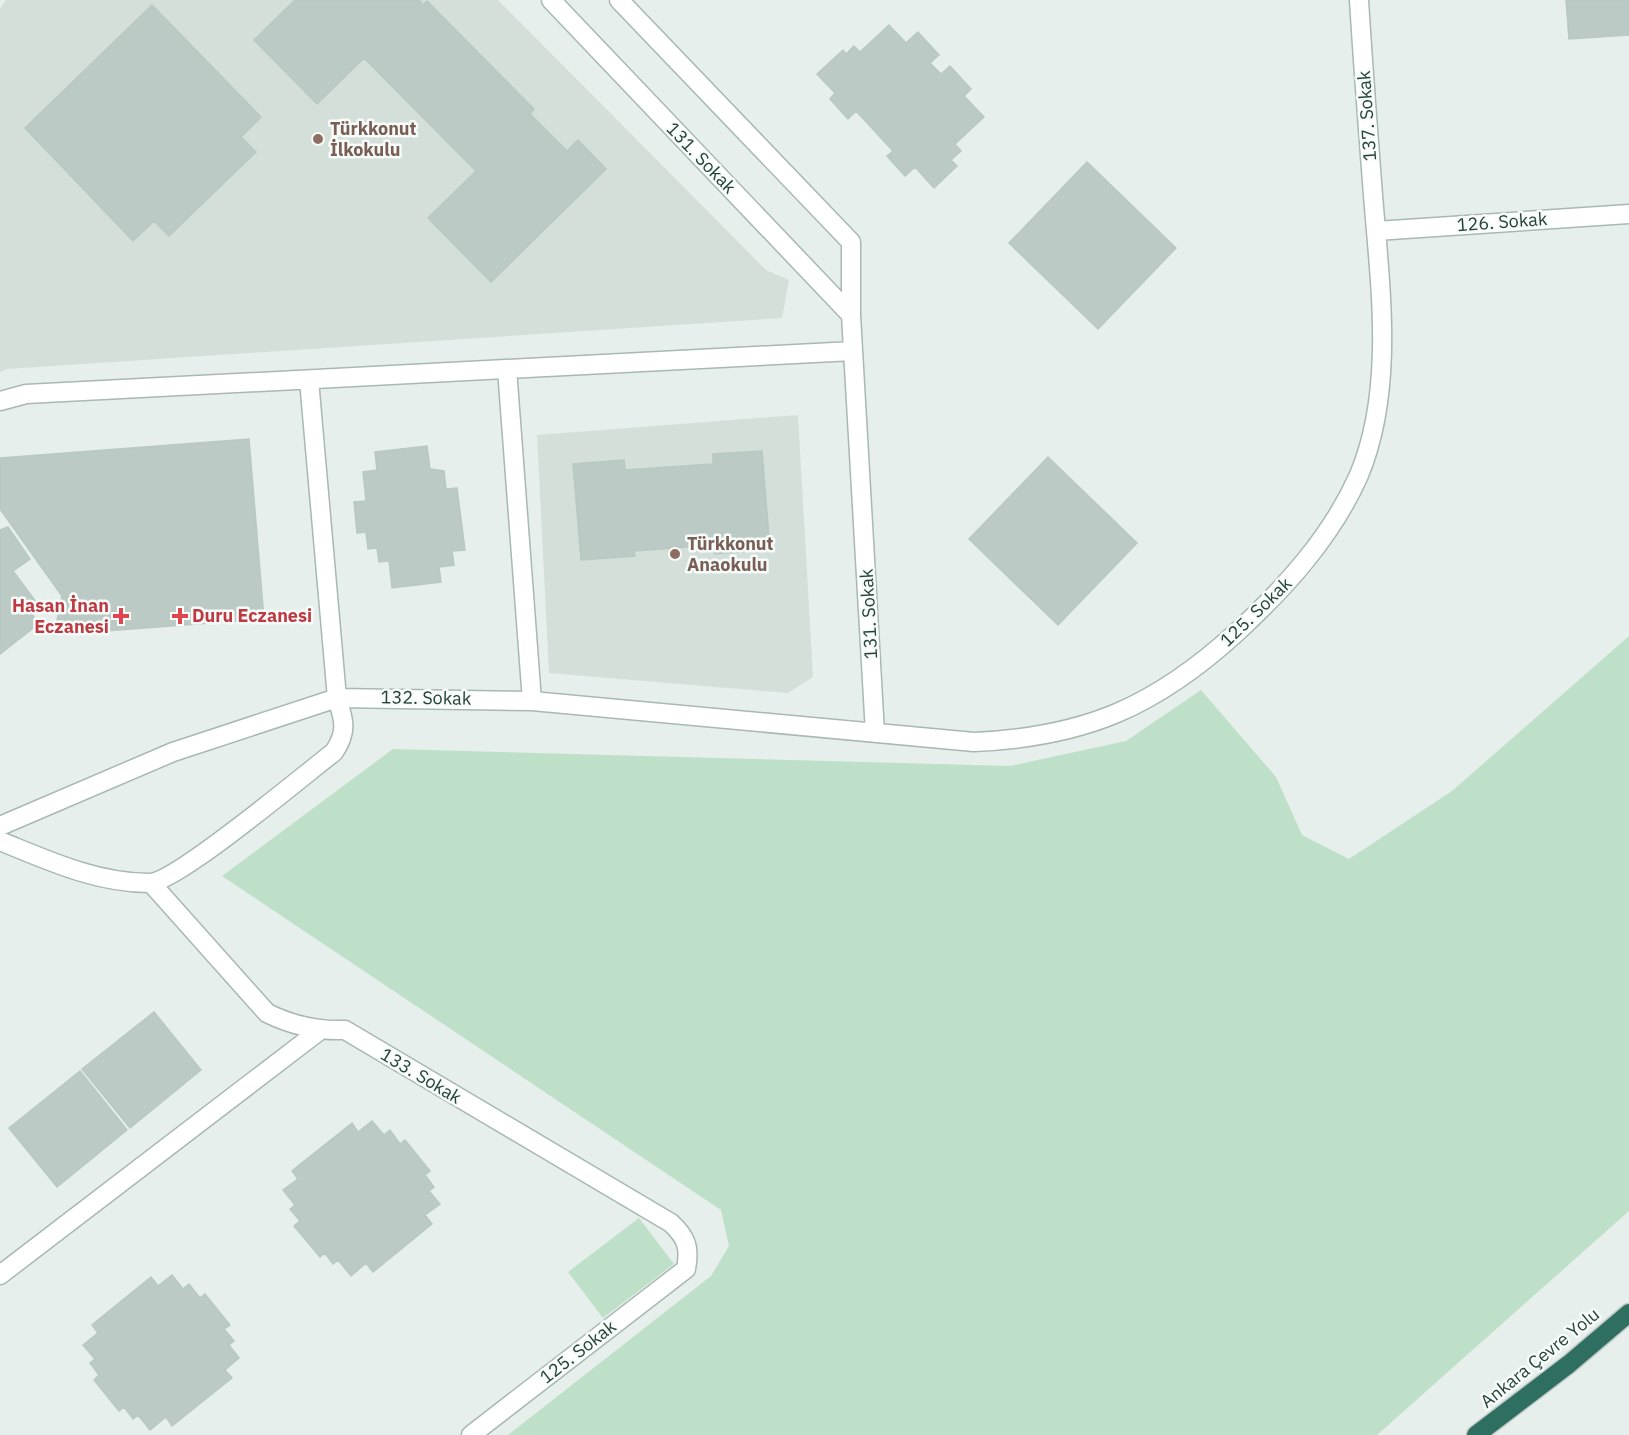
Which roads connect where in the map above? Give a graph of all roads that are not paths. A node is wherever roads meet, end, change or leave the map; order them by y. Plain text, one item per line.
1 (551, 0) edge
2 (619, 0) edge
3 (1359, 0) edge
4 (1629, 213) edge
5 (1376, 231) junction
6 (851, 315) junction
7 (853, 351) junction
8 (507, 369) junction
9 (309, 380) junction
10 (0, 401) edge
11 (337, 698) junction
12 (532, 701) junction
13 (875, 733) junction
14 (0, 826) edge
15 (0, 841) edge
16 (151, 884) junction
17 (319, 1030) junction
18 (686, 1269) joint
19 (0, 1275) edge
20 (1629, 1312) edge
21 (471, 1435) edge
22 (1476, 1435) edge

1 - 6 street, 131. Sokak
2 - 6 street, 131. Sokak
3 - 5 street, 137. Sokak
4 - 5 street, 126. Sokak
5 - 13 street, 125. Sokak
6 - 7 street, 131. Sokak
7 - 8 street
7 - 13 street, 131. Sokak
8 - 9 street
8 - 12 street
9 - 10 street
9 - 11 street
11 - 12 street, 132. Sokak
11 - 14 street, 132. Sokak
11 - 16 street
12 - 13 street, 132. Sokak
15 - 16 street
16 - 17 street, 133. Sokak
17 - 18 street, 133. Sokak
17 - 19 street
18 - 21 street, 125. Sokak
20 - 22 highway, Ankara Çevre Yolu

